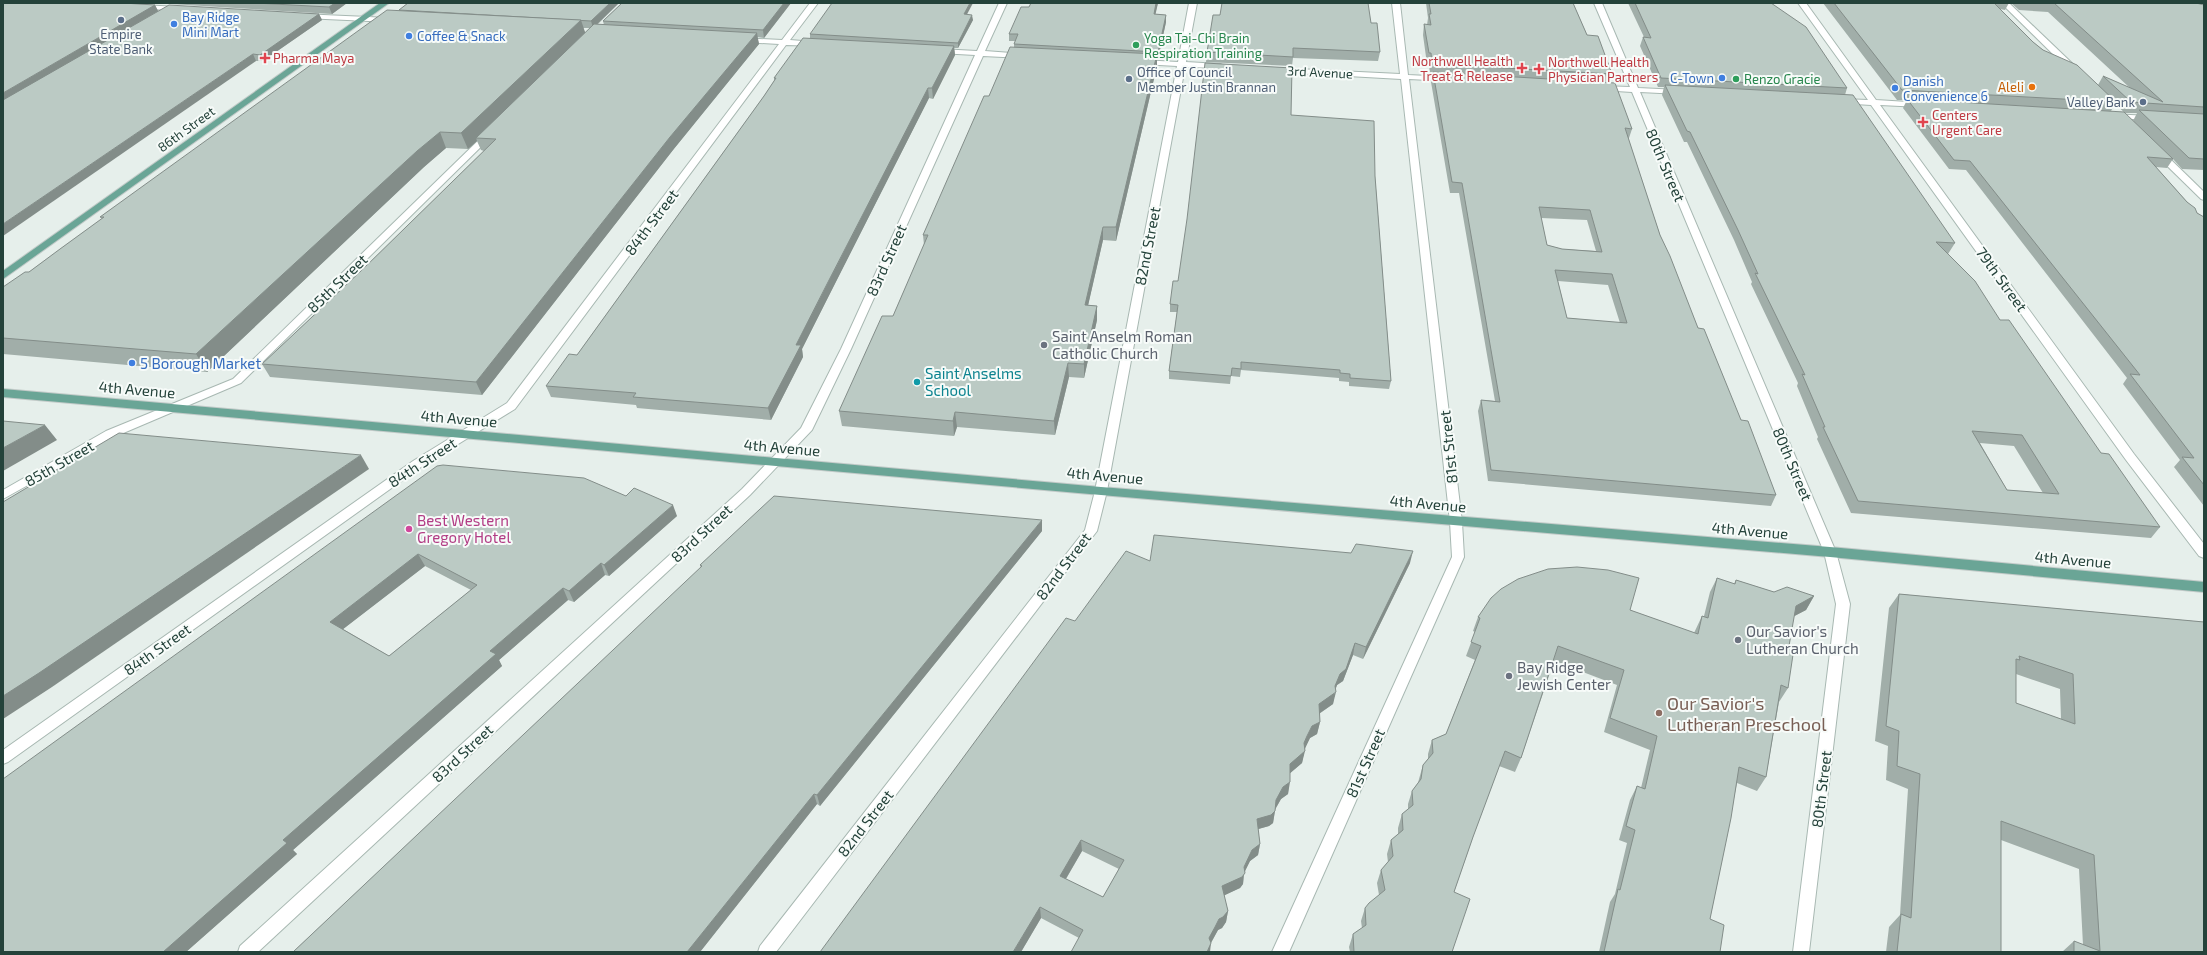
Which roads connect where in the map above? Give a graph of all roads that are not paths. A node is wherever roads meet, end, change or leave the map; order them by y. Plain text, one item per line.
1 (180, 3) edge
2 (385, 3) edge
3 (814, 3) edge
4 (1003, 3) edge
5 (1193, 3) edge
6 (1396, 3) edge
7 (1598, 3) edge
8 (1802, 3) edge
9 (2005, 3) edge
10 (133, 6) edge
11 (171, 8) junction
12 (189, 9) edge
13 (296, 15) edge
14 (155, 18) edge
15 (362, 19) junction
16 (398, 21) edge
17 (730, 39) edge
18 (784, 42) junction
19 (824, 45) edge
20 (933, 51) edge
21 (980, 53) junction
22 (1029, 56) edge
23 (1132, 62) edge
24 (1182, 64) junction
25 (1225, 67) edge
26 (1272, 69) edge
27 (2079, 76) edge
28 (1404, 77) junction
29 (1456, 80) edge
30 (1594, 87) edge
31 (1634, 89) junction
32 (1689, 92) edge
33 (1833, 100) edge
34 (1874, 103) junction
35 (1928, 106) edge
36 (2112, 108) edge
37 (2102, 115) edge
38 (2121, 116) junction
39 (2159, 118) edge
40 (2129, 124) edge
41 (499, 125) edge
42 (2152, 146) edge
43 (2204, 197) edge
44 (3, 276) edge
45 (3, 393) edge
46 (174, 408) junction
47 (465, 435) junction
48 (776, 462) junction
49 (1101, 491) junction
50 (3, 495) edge
51 (1456, 522) junction
52 (1830, 552) junction
53 (2204, 553) edge
54 (2204, 587) edge
55 (3, 758) edge
56 (246, 952) edge
57 (766, 952) edge
58 (1280, 952) edge
59 (1801, 952) edge

1 - 11 street
2 - 15 main road, 86th Street
3 - 18 street, 84th Street
4 - 21 street, 83rd Street
5 - 24 street, 82nd Street
6 - 28 street, 81st Street
7 - 31 street, 80th Street
8 - 34 street, 79th Street
9 - 27 street
10 - 11 street
11 - 12 street
11 - 14 street
13 - 15 street
15 - 16 street
15 - 44 main road, 86th Street
17 - 18 street
18 - 19 street
18 - 47 street, 84th Street
20 - 21 street
21 - 22 street
21 - 48 street, 83rd Street
23 - 24 street
24 - 25 street
24 - 49 street, 82nd Street
26 - 28 street, 3rd Avenue
28 - 29 street, 3rd Avenue
28 - 51 street, 81st Street
30 - 31 street
31 - 32 street
31 - 52 street, 80th Street
33 - 34 street
34 - 35 street
34 - 53 street, 79th Street
36 - 38 street
37 - 38 street
38 - 39 street
38 - 40 street
41 - 46 street, 85th Street
42 - 43 street
45 - 46 main road, 4th Avenue
46 - 47 main road, 4th Avenue
46 - 50 street, 85th Street
47 - 48 main road, 4th Avenue
47 - 55 street, 84th Street
48 - 49 main road, 4th Avenue
48 - 56 street, 83rd Street
49 - 51 main road, 4th Avenue
49 - 57 street, 82nd Street
51 - 52 main road, 4th Avenue
51 - 58 street, 81st Street
52 - 54 main road, 4th Avenue
52 - 59 street, 80th Street

